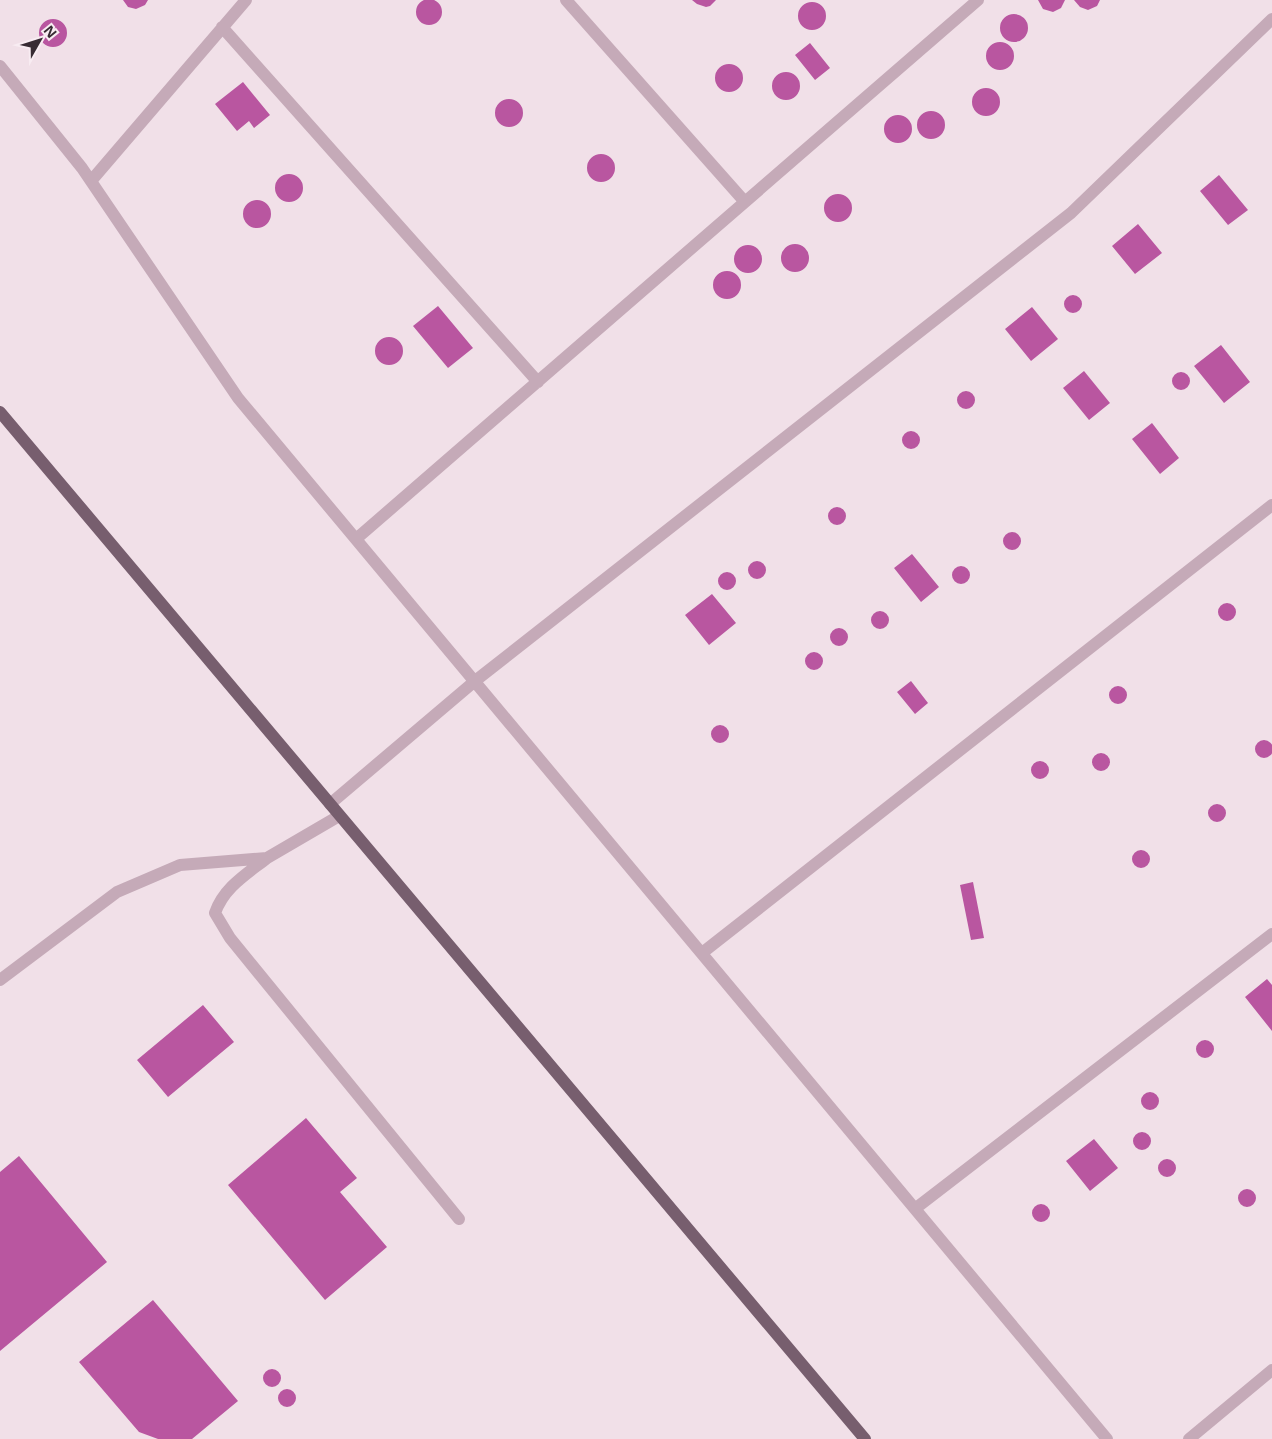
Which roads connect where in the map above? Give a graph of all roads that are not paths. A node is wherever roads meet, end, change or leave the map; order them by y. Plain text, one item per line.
1 (246, 0) edge
2 (566, 0) edge
3 (974, 1) edge
4 (1272, 19) edge
5 (222, 27) junction
6 (0, 66) edge
7 (91, 181) junction
8 (745, 202) junction
9 (538, 382) junction
10 (0, 412) edge
11 (1272, 505) edge
12 (356, 539) junction
13 (475, 681) junction
14 (330, 804) junction
15 (339, 816) junction
16 (267, 858) junction
17 (1272, 934) edge
18 (702, 952) junction
19 (0, 980) edge
20 (916, 1208) junction
21 (459, 1219) dead end
22 (1272, 1370) edge
23 (865, 1439) edge
24 (1107, 1439) edge
25 (1189, 1439) edge

1 - 5 street
2 - 8 street
3 - 8 street
4 - 13 street
5 - 7 street
5 - 9 street
6 - 7 street
7 - 12 street
8 - 9 street
9 - 12 street
10 - 14 main road
11 - 18 street
12 - 13 street
13 - 14 street
13 - 18 street
14 - 15 main road
15 - 16 street
15 - 23 main road
16 - 19 street
16 - 21 street
17 - 20 street
18 - 20 street
20 - 24 street
22 - 25 street

